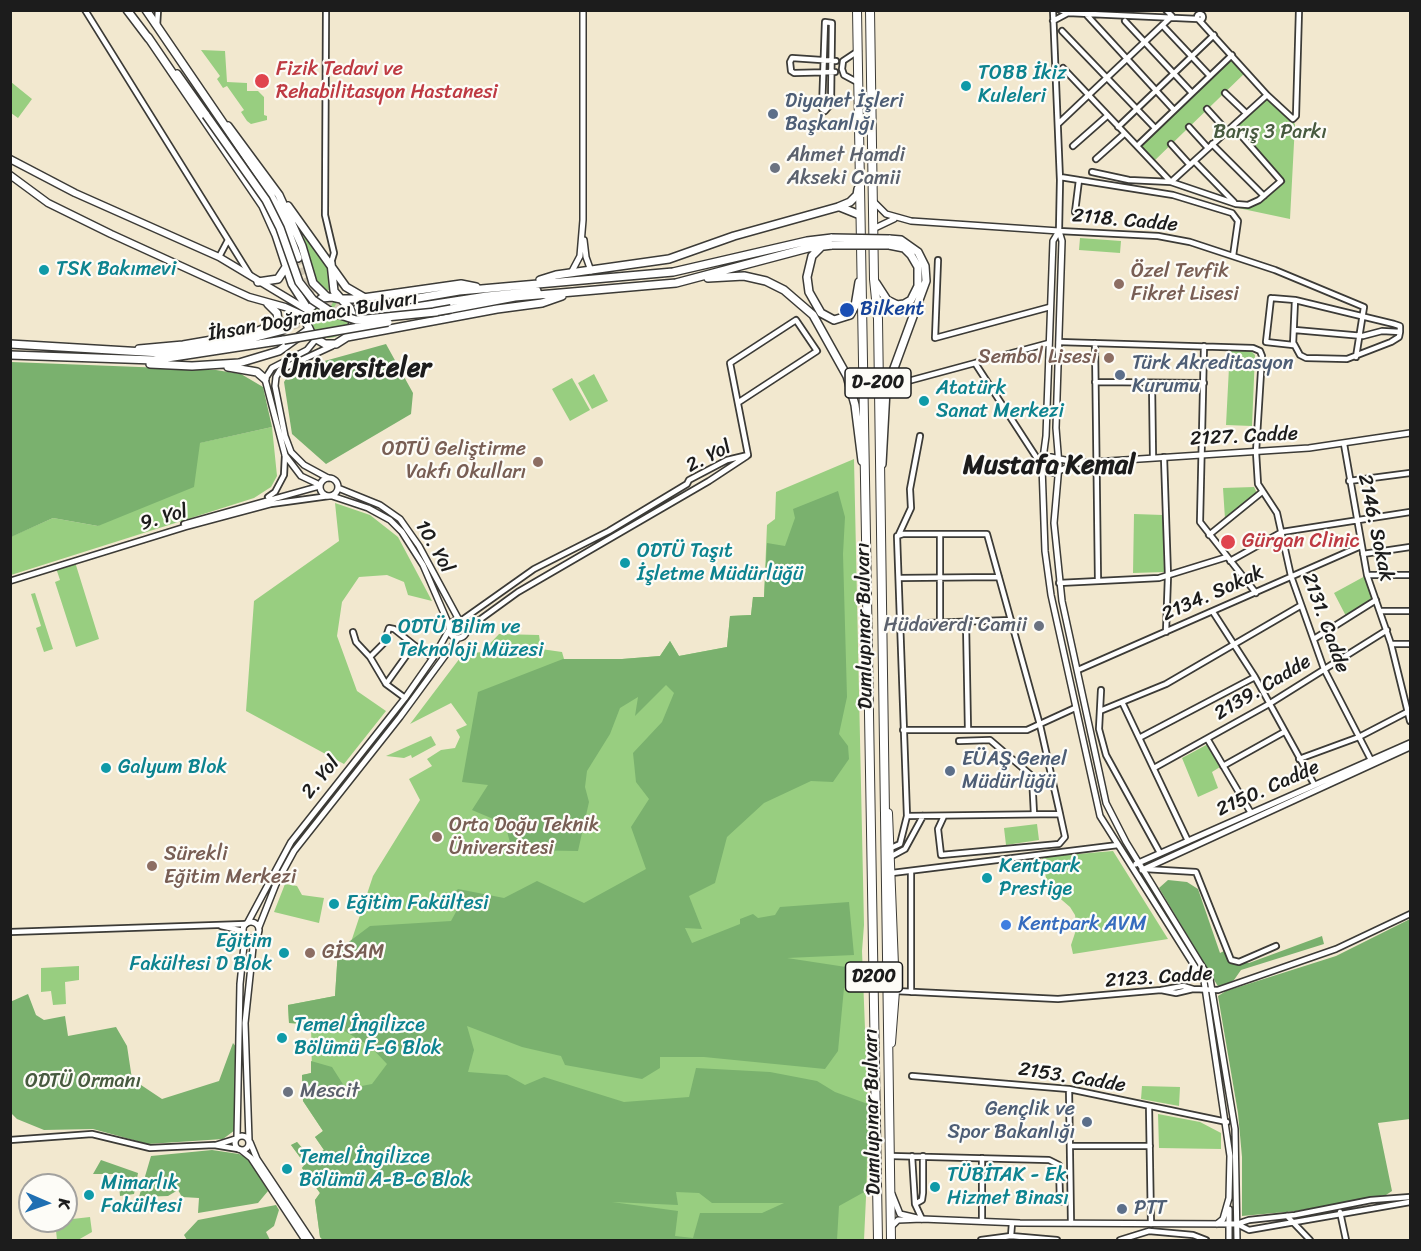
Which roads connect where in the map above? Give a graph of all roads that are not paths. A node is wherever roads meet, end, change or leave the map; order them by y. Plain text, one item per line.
1 (85, 10) edge
2 (127, 10) edge
3 (146, 10) edge
4 (158, 10) edge
5 (326, 10) edge
6 (857, 10) edge
7 (870, 10) edge
8 (1053, 10) edge
9 (1060, 10) edge
10 (1166, 10) edge
11 (1299, 10) edge
12 (582, 11) edge
13 (1084, 12) edge
14 (1068, 13) junction
15 (1201, 15) edge
16 (1172, 16) junction
17 (1053, 21) junction
18 (1125, 21) dead end
19 (157, 26) junction
20 (1162, 26) junction
21 (1062, 31) dead end
22 (1214, 35) junction
23 (148, 37) junction
24 (1144, 43) junction
25 (858, 51) junction
26 (1232, 55) junction
27 (1191, 57) junction
28 (823, 60) junction
29 (1126, 60) junction
30 (838, 61) junction
31 (1063, 68) dead end
32 (838, 72) junction
33 (823, 73) junction
34 (1173, 74) junction
35 (1209, 76) junction
36 (1107, 78) junction
37 (857, 82) junction
38 (195, 83) junction
39 (1155, 90) junction
40 (1192, 93) junction
41 (1225, 93) dead end
42 (1267, 95) junction
43 (1089, 96) junction
44 (1136, 109) junction
45 (1207, 109) dead end
46 (1174, 110) junction
47 (1246, 112) junction
48 (1107, 116) junction
49 (1058, 124) junction
50 (1189, 126) dead end
51 (1233, 126) junction
52 (1118, 127) junction
53 (1155, 128) junction
54 (1227, 131) junction
55 (1124, 134) junction
56 (1171, 144) dead end
57 (1073, 146) dead end
58 (1137, 146) junction
59 (1210, 146) junction
60 (10, 159) edge
61 (1096, 159) dead end
62 (1192, 163) junction
63 (1092, 172) dead end
64 (860, 174) junction
65 (10, 175) edge
66 (1060, 177) junction
67 (1079, 180) junction
68 (1171, 182) junction
69 (279, 195) junction
70 (1263, 196) junction
71 (873, 201) junction
72 (1236, 204) junction
73 (838, 207) junction
74 (1075, 212) dead end
75 (860, 215) junction
76 (898, 219) junction
77 (582, 220) junction
78 (873, 230) junction
79 (1059, 231) junction
80 (228, 240) junction
81 (831, 241) junction
82 (889, 242) junction
83 (1233, 256) junction
84 (219, 257) junction
85 (298, 258) tunnel mouth
86 (938, 260) dead end
87 (331, 263) junction
88 (861, 265) junction
89 (286, 267) junction
90 (591, 271) junction
91 (570, 273) junction
92 (874, 279) junction
93 (255, 280) junction
94 (313, 283) junction
95 (532, 283) junction
96 (676, 283) junction
97 (484, 288) junction
98 (620, 289) junction
99 (296, 292) junction
100 (572, 293) junction
101 (327, 297) junction
102 (365, 298) junction
103 (340, 299) junction
104 (1295, 300) junction
105 (268, 304) junction
106 (1060, 304) junction
107 (366, 307) tunnel mouth
108 (1050, 307) junction
109 (436, 312) junction
110 (308, 314) junction
111 (364, 315) junction
112 (1362, 317) junction
113 (273, 325) junction
114 (353, 326) junction
115 (283, 330) tunnel mouth
116 (308, 330) junction
117 (1294, 330) junction
118 (1400, 332) junction
119 (1358, 336) junction
120 (347, 337) junction
121 (316, 339) junction
122 (1059, 342) junction
123 (1049, 343) junction
124 (1095, 343) junction
125 (10, 344) edge
126 (336, 344) junction
127 (1293, 344) junction
128 (1204, 346) junction
129 (87, 350) junction
130 (10, 355) edge
131 (1356, 357) junction
132 (79, 358) junction
133 (975, 363) junction
134 (217, 365) junction
135 (265, 379) junction
136 (1095, 382) junction
137 (1152, 382) junction
138 (1204, 382) junction
139 (901, 383) dead end
140 (275, 386) junction
141 (267, 389) junction
142 (739, 402) junction
143 (275, 405) junction
144 (1410, 433) edge
145 (920, 436) dead end
146 (1344, 444) junction
147 (1257, 452) junction
148 (748, 454) junction
149 (285, 455) junction
150 (1202, 455) junction
151 (1154, 457) junction
152 (1164, 457) junction
153 (1059, 458) junction
154 (1096, 461) junction
155 (1078, 463) junction
156 (1042, 465) junction
157 (1059, 471) junction
158 (864, 473) junction
159 (1410, 473) edge
160 (328, 478) junction
161 (695, 480) junction
162 (1349, 481) junction
163 (687, 484) junction
164 (320, 486) junction
165 (697, 487) junction
166 (338, 488) junction
167 (879, 488) junction
168 (690, 490) junction
169 (1262, 492) junction
170 (330, 496) junction
171 (264, 500) junction
172 (1410, 512) edge
173 (1356, 520) junction
174 (1282, 532) junction
175 (940, 534) junction
176 (1209, 535) junction
177 (898, 536) junction
178 (584, 543) junction
179 (1361, 546) junction
180 (575, 547) junction
181 (1410, 547) edge
182 (589, 552) junction
183 (1363, 554) junction
184 (580, 557) junction
185 (1228, 559) junction
186 (1367, 575) junction
187 (1410, 575) edge
188 (1168, 576) junction
189 (1291, 576) junction
190 (939, 577) junction
191 (999, 577) junction
192 (899, 578) junction
193 (10, 580) edge
194 (1098, 581) junction
195 (1059, 583) junction
196 (1256, 593) junction
197 (880, 596) joint
198 (1376, 600) junction
199 (1300, 606) junction
200 (1380, 611) junction
201 (1410, 611) edge
202 (1213, 612) junction
203 (867, 616) joint
204 (460, 620) junction
205 (1011, 620) junction
206 (940, 621) junction
207 (966, 622) junction
208 (900, 624) junction
209 (449, 627) junction
210 (467, 629) junction
211 (1387, 630) junction
212 (353, 632) dead end
213 (1166, 632) junction
214 (458, 638) junction
215 (1314, 639) junction
216 (1391, 644) junction
217 (1410, 644) edge
218 (414, 645) junction
219 (1234, 645) junction
220 (370, 657) junction
221 (433, 658) junction
222 (1324, 669) junction
223 (1078, 670) junction
224 (1255, 677) junction
225 (386, 684) junction
226 (1101, 690) dead end
227 (405, 698) junction
228 (1123, 704) junction
229 (1269, 704) junction
230 (1075, 708) junction
231 (1100, 711) junction
232 (1409, 711) edge
233 (1410, 721) edge
234 (1040, 725) junction
235 (903, 730) junction
236 (968, 730) junction
237 (1284, 732) junction
238 (1359, 737) junction
239 (1139, 738) junction
240 (1208, 740) junction
241 (959, 741) dead end
242 (1410, 746) edge
243 (1410, 756) edge
244 (1299, 759) junction
245 (1371, 760) junction
246 (1223, 766) junction
247 (1154, 768) junction
248 (884, 781) junction
249 (1314, 784) junction
250 (316, 807) junction
251 (324, 812) junction
252 (1251, 813) junction
253 (1034, 814) junction
254 (1060, 814) junction
255 (907, 816) junction
256 (923, 816) junction
257 (944, 816) junction
258 (1188, 841) junction
259 (1118, 845) junction
260 (891, 852) junction
261 (1160, 853) junction
262 (1139, 863) junction
263 (1132, 866) junction
264 (1143, 869) junction
265 (911, 872) junction
266 (1136, 872) junction
267 (892, 873) junction
268 (1410, 914) edge
269 (247, 923) junction
270 (198, 925) junction
271 (258, 927) junction
272 (10, 932) edge
273 (244, 933) junction
274 (254, 938) junction
275 (1276, 946) dead end
276 (1209, 990) junction
277 (895, 991) junction
278 (911, 992) junction
279 (888, 1060) junction
280 (912, 1076) dead end
281 (1069, 1089) junction
282 (1149, 1106) junction
283 (1227, 1122) junction
284 (236, 1138) junction
285 (10, 1140) edge
286 (249, 1141) junction
287 (214, 1145) junction
288 (1070, 1146) junction
289 (1150, 1146) junction
290 (240, 1150) junction
291 (891, 1156) junction
292 (912, 1156) junction
293 (923, 1156) junction
294 (982, 1158) junction
295 (892, 1193) junction
296 (1410, 1197) edge
297 (1229, 1198) junction
298 (281, 1200) junction
299 (1060, 1202) dead end
300 (1410, 1202) edge
301 (915, 1204) junction
302 (1339, 1206) junction
303 (1341, 1214) junction
304 (1287, 1216) junction
305 (922, 1219) junction
306 (982, 1220) junction
307 (296, 1223) junction
308 (1012, 1223) junction
309 (1020, 1223) junction
310 (1071, 1223) junction
311 (1151, 1224) junction
312 (1217, 1224) junction
313 (1229, 1224) junction
314 (1237, 1224) junction
315 (1294, 1224) junction
316 (1011, 1236) junction
317 (1019, 1237) junction
318 (1229, 1237) edge
319 (891, 1238) edge
320 (305, 1240) edge
321 (311, 1240) edge
322 (878, 1240) edge
323 (981, 1240) edge
324 (1057, 1240) edge
325 (1120, 1240) edge
326 (1206, 1240) edge
327 (1237, 1240) edge
328 (1310, 1240) edge
329 (1346, 1240) edge

1 - 80 street
2 - 23 main road
3 - 19 main road
4 - 19 street
5 - 87 street
6 - 25 highway, Dumlupınar Bulvarı / D-200
7 - 71 highway, Dumlupınar Bulvarı / D-200
8 - 17 street
9 - 14 street
10 - 16 street
11 - 42 street
12 - 77 street
13 - 14 street
13 - 16 street
13 - 29 street
14 - 17 street
15 - 16 street
15 - 22 street
16 - 20 street
17 - 49 street
18 - 24 street
19 - 38 main road
20 - 24 street
20 - 27 street
21 - 36 street
22 - 26 street
22 - 27 street
23 - 89 main road
23 - 109 main road, bridge
24 - 29 street
24 - 34 street
25 - 30 street
25 - 37 highway, Dumlupınar Bulvarı / D-200
26 - 35 street
26 - 42 street
27 - 34 street
27 - 35 street
28 - 30 street
28 - 30 street
28 - 33 street
28 - 33 street
29 - 36 street
29 - 39 street
30 - 32 street
30 - 32 street
31 - 43 street
32 - 33 street
32 - 33 street
32 - 37 street
34 - 39 street
34 - 40 street
35 - 40 street
36 - 43 street
36 - 44 street
37 - 64 highway, Dumlupınar Bulvarı / D-200
38 - 69 main road
38 - 85 main road
39 - 44 street
39 - 46 street
40 - 46 street
41 - 47 street
42 - 47 street
43 - 48 street
43 - 49 street
44 - 52 street
44 - 53 street
45 - 54 street
46 - 53 street
47 - 51 street
48 - 52 street
48 - 57 street
49 - 66 street
50 - 59 street
51 - 54 street
51 - 70 street
52 - 55 street
53 - 58 street
54 - 59 street
55 - 58 street
55 - 61 street
56 - 62 street
58 - 68 street
59 - 62 street
59 - 70 street
60 - 84 main road
62 - 68 street
62 - 72 street
63 - 68 street
64 - 73 main road
64 - 75 highway, Dumlupınar Bulvarı / D-200
65 - 105 main road
66 - 67 street
66 - 79 street
67 - 74 street
67 - 83 street
68 - 72 street
69 - 87 main road
69 - 94 main road
70 - 72 street
71 - 76 street
71 - 78 highway, Dumlupınar Bulvarı / D-200
73 - 75 main road
73 - 90 main road
75 - 88 highway, Dumlupınar Bulvarı / D-200
76 - 78 street
76 - 79 street, 2118. Cadde
77 - 90 street
77 - 91 street
78 - 92 highway, Dumlupınar Bulvarı / D-200
79 - 83 street, 2118. Cadde
79 - 106 street
79 - 108 street
80 - 84 street
80 - 93 street
81 - 82 main road, bridge
81 - 88 main road
81 - 95 main road, İhsan Doğramacı Bulvarı
81 - 96 main road, İhsan Doğramacı Bulvarı
82 - 92 main road
82 - 167 main road
83 - 112 street, 2118. Cadde
84 - 93 main road
86 - 108 street
87 - 102 main road
87 - 103 main road
88 - 158 highway, Dumlupınar Bulvarı / D-200
89 - 93 main road
89 - 99 main road
90 - 91 main road
91 - 95 main road
92 - 167 highway, Dumlupınar Bulvarı / D-200
93 - 110 main road
94 - 99 main road
94 - 101 main road
95 - 97 main road, İhsan Doğramacı Bulvarı
96 - 98 main road, İhsan Doğramacı Bulvarı
96 - 158 main road
97 - 102 main road
97 - 107 main road, İhsan Doğramacı Bulvarı
98 - 100 main road, İhsan Doğramacı Bulvarı
98 - 111 main road, İhsan Doğramacı Bulvarı
99 - 110 main road
100 - 109 main road, İhsan Doğramacı Bulvarı, bridge
100 - 120 main road
101 - 103 main road
101 - 110 main road
102 - 103 main road
102 - 111 main road
103 - 114 main road
104 - 112 street
104 - 117 street
104 - 127 street
105 - 110 main road
105 - 113 main road
106 - 108 street
106 - 122 street
108 - 123 street
109 - 132 main road, İhsan Doğramacı Bulvarı, bridge
110 - 113 main road
110 - 116 main road
111 - 114 main road, İhsan Doğramacı Bulvarı
112 - 118 street
112 - 119 street
113 - 129 main road
114 - 120 main road
115 - 129 main road, İhsan Doğramacı Bulvarı
116 - 121 main road
116 - 134 main road
117 - 119 street
117 - 127 street
118 - 119 street
118 - 131 street
119 - 131 street
120 - 126 main road
121 - 126 main road
121 - 135 street
122 - 123 street
122 - 124 street
122 - 153 street
123 - 133 street
123 - 156 street
124 - 128 street
124 - 136 street
125 - 129 main road, İhsan Doğramacı Bulvarı
126 - 140 street
127 - 131 street
128 - 138 street
128 - 147 street, 2131. Cadde
130 - 132 main road, İhsan Doğramacı Bulvarı
132 - 134 main road
133 - 139 street
133 - 156 street
134 - 135 main road
135 - 141 street, 10. Yol
136 - 137 street
136 - 154 street
137 - 138 street
137 - 151 street
138 - 150 street
140 - 141 street
140 - 143 street, 10. Yol
141 - 143 street, 10. Yol
142 - 142 street
142 - 148 street
143 - 149 street, 10. Yol
143 - 160 street, 10. Yol
144 - 146 street, 2127. Cadde
145 - 177 street
146 - 147 street, 2127. Cadde
146 - 162 street, 2146. Sokak
147 - 150 street, 2127. Cadde
147 - 169 street, 2131. Cadde
148 - 161 street, 2. Yol
148 - 165 street, 2. Yol
149 - 164 street, 10. Yol
149 - 171 street
150 - 152 street, 2127. Cadde
150 - 176 street
151 - 152 street, 2127. Cadde
151 - 154 street, 2127. Cadde
152 - 188 street
153 - 155 street, 2127. Cadde
153 - 156 street, 2127. Cadde
153 - 157 street
154 - 155 street, 2127. Cadde
154 - 194 street
155 - 157 street, 2127. Cadde
156 - 157 street
156 - 230 street
157 - 195 street
158 - 203 highway, Dumlupınar Bulvarı / D-200
159 - 162 street
160 - 164 street
160 - 166 street, 10. Yol
161 - 163 street, 2. Yol
161 - 165 street
162 - 173 street, 2146. Sokak
163 - 168 street
163 - 178 street, 2. Yol
164 - 170 street, 10. Yol
164 - 171 street, 9. Yol
165 - 168 street, 2. Yol
166 - 170 street
166 - 204 street, 10. Yol
167 - 197 highway, Dumlupınar Bulvarı / D-200
168 - 182 street, 2. Yol
169 - 174 street, 2131. Cadde
169 - 176 street
170 - 193 street, 9. Yol
170 - 209 street, 10. Yol
171 - 193 street, 9. Yol
172 - 173 street
173 - 174 street
173 - 179 street, 2146. Sokak
174 - 185 street
174 - 189 street, 2131. Cadde
175 - 177 street
175 - 190 street
175 - 191 street
176 - 185 street
177 - 192 street
178 - 180 street, 2. Yol
178 - 182 street
179 - 183 street, 2146. Sokak
179 - 189 street, 2134. Sokak
180 - 184 street
180 - 204 street, 2. Yol
181 - 183 street
182 - 184 street, 2. Yol
183 - 186 street, 2146. Sokak
184 - 210 street, 2. Yol
185 - 188 street
185 - 196 street
186 - 187 street
186 - 198 street, 2146. Sokak
188 - 194 street
188 - 213 street
189 - 196 street, 2134. Sokak
189 - 199 street, 2131. Cadde
190 - 191 street
190 - 192 street
190 - 206 street
191 - 205 street
192 - 208 street
194 - 195 street
195 - 223 street
196 - 202 street, 2134. Sokak
197 - 248 highway, Dumlupınar Bulvarı / D200
198 - 200 street, 2146. Sokak
198 - 215 street
199 - 215 street, 2131. Cadde
199 - 219 street
200 - 201 street
200 - 211 street, 2146. Sokak
202 - 213 street, 2134. Sokak
202 - 219 street
203 - 322 highway, Dumlupınar Bulvarı / D200
204 - 209 street, 2. Yol
204 - 210 street
205 - 207 street
205 - 234 street
206 - 207 street
206 - 208 street
207 - 236 street
208 - 235 street
209 - 214 street
209 - 221 street, 2. Yol
210 - 214 street, 2. Yol
211 - 216 street, 2146. Sokak
211 - 222 street, 2139. Cadde
212 - 220 street
213 - 223 street, 2134. Sokak
214 - 251 street, 2. Yol
215 - 222 street, 2131. Cadde
216 - 217 street
216 - 232 street, 2146. Sokak
218 - 220 street
218 - 221 street
218 - 225 street
219 - 224 street
219 - 228 street
220 - 225 street
221 - 227 street, 2. Yol
222 - 229 street, 2139. Cadde
222 - 238 street, 2131. Cadde
223 - 262 street
224 - 229 street
224 - 239 street
225 - 227 street
226 - 231 street
227 - 250 street, 2. Yol
228 - 231 street
228 - 239 street
229 - 237 street
229 - 240 street, 2139. Cadde
230 - 234 street
230 - 259 street
231 - 261 street
232 - 233 street, 2146. Sokak
232 - 238 street
234 - 236 street
234 - 254 street
235 - 236 street
235 - 255 street
237 - 244 street
237 - 246 street
238 - 244 street
238 - 245 street, 2131. Cadde
239 - 247 street
240 - 246 street
240 - 247 street, 2139. Cadde
241 - 253 street
242 - 243 street
242 - 245 street, 2150. Cadde
242 - 264 street, 2150. Cadde
244 - 249 street
245 - 249 street, 2150. Cadde
246 - 252 street
247 - 258 street
248 - 260 highway
248 - 279 highway, Dumlupınar Bulvarı / D200
249 - 252 street, 2150. Cadde
250 - 251 street
250 - 269 street, 2. Yol
251 - 271 street, 2. Yol
252 - 258 street, 2150. Cadde
253 - 254 street
253 - 257 street
254 - 257 street
255 - 256 street
255 - 260 street
256 - 257 street
256 - 260 street
258 - 261 street, 2150. Cadde
259 - 263 street
259 - 265 street
260 - 267 highway
261 - 262 street, 2150. Cadde
262 - 263 street, 2150. Cadde
262 - 264 street
263 - 266 street
264 - 266 street, 2150. Cadde
264 - 275 street
264 - 276 street
265 - 267 street
265 - 278 street
266 - 276 street
267 - 277 highway
268 - 276 street, 2123. Cadde
269 - 270 street
269 - 271 street
269 - 273 street, 2. Yol
270 - 272 street
270 - 273 street
271 - 274 street, 2. Yol
273 - 274 street
273 - 284 street, 2. Yol
274 - 286 street, 2. Yol
276 - 278 street, 2123. Cadde
276 - 283 street
276 - 314 street
277 - 278 street, 2123. Cadde
277 - 279 highway
279 - 291 highway, Dumlupınar Bulvarı / D200
280 - 281 street, 2153. Cadde
281 - 282 street, 2153. Cadde
281 - 288 street
282 - 283 street, 2153. Cadde
282 - 289 street
283 - 297 street
284 - 286 street
284 - 287 street
284 - 290 street, 2. Yol
285 - 287 street
286 - 290 street
286 - 298 street, 2. Yol
287 - 290 street
288 - 289 street
288 - 310 street
289 - 311 street
290 - 298 street, 2. Yol
291 - 292 street
291 - 295 highway, Dumlupınar Bulvarı / D200
292 - 293 street
292 - 301 street
293 - 294 street
293 - 301 street
294 - 299 street
294 - 306 street
295 - 305 street
295 - 319 highway, Dumlupınar Bulvarı / D200
296 - 302 street
297 - 312 street
297 - 313 street
298 - 307 street, 2. Yol
300 - 303 street
301 - 305 street
302 - 303 street
302 - 304 street
303 - 315 street
303 - 329 street
304 - 314 street
304 - 315 street
305 - 306 street
305 - 319 street
306 - 308 street
307 - 320 street, 2. Yol
307 - 321 street, 2. Yol
308 - 309 street
308 - 316 street
309 - 310 street
309 - 317 street
310 - 311 street
311 - 312 street
312 - 313 street
312 - 318 street
313 - 314 street
313 - 318 street
314 - 315 street
314 - 327 street
315 - 328 street
316 - 317 street
316 - 323 street
317 - 324 street
325 - 326 street

